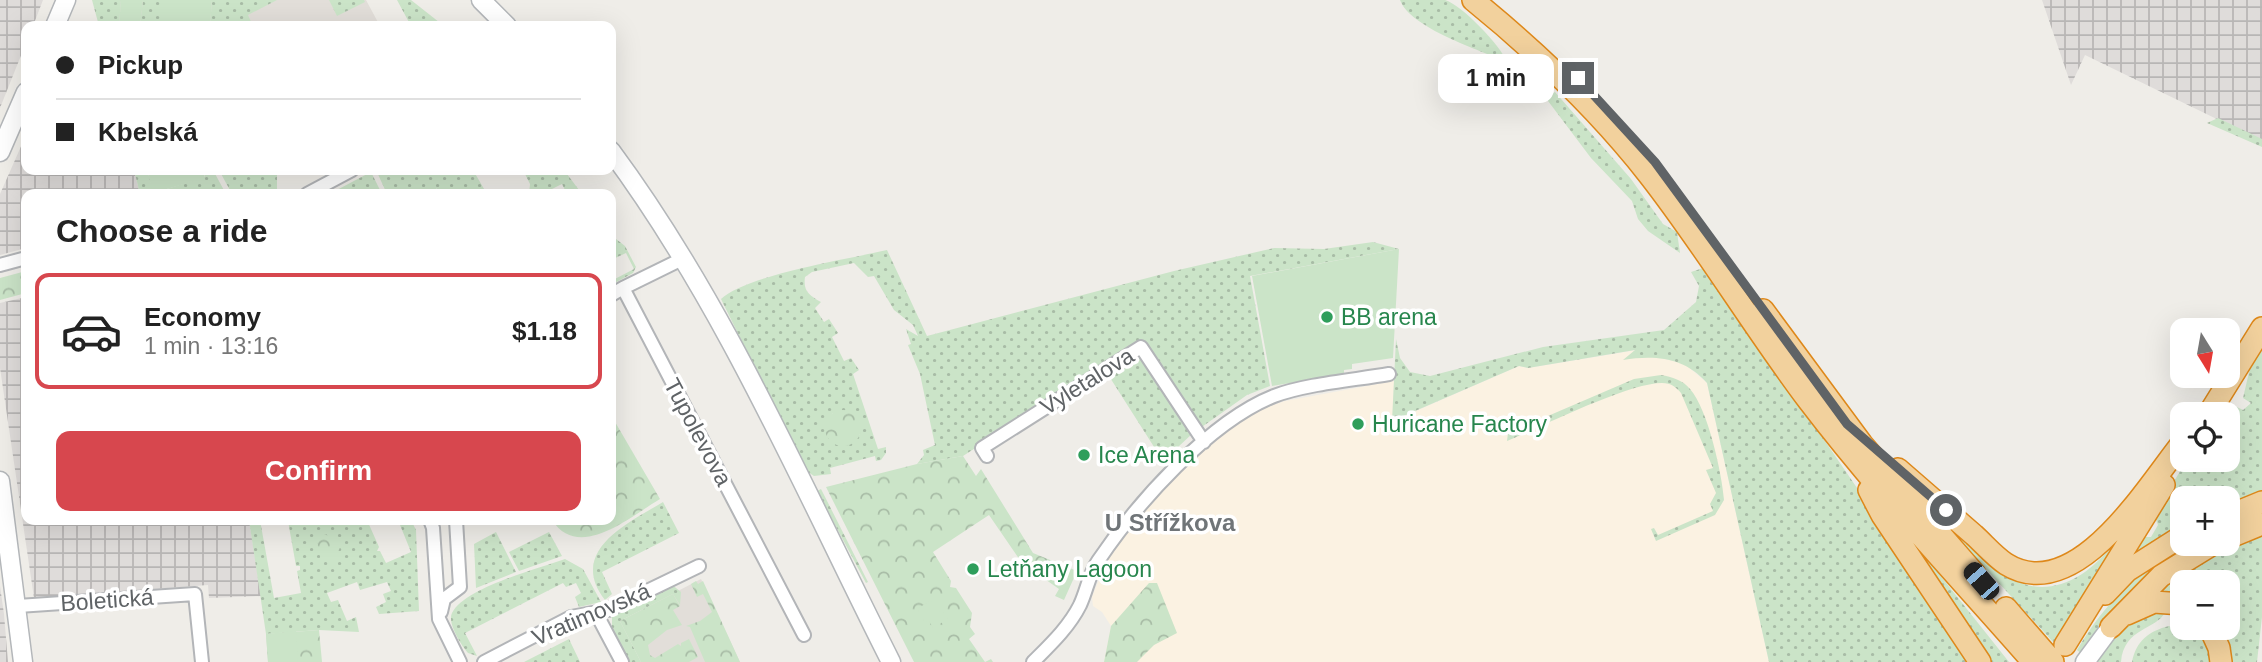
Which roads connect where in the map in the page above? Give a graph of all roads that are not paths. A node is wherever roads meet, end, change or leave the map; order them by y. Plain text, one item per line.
1 (66, 0) edge
2 (481, 0) edge
3 (1473, 0) edge
4 (1495, 0) edge
5 (57, 21) edge
6 (502, 21) edge
7 (21, 104) edge
8 (0, 152) edge
9 (616, 158) edge
10 (343, 175) edge
11 (316, 189) edge
12 (684, 258) junction
13 (21, 259) edge
14 (0, 265) edge
15 (623, 288) junction
16 (616, 292) edge
17 (2262, 328) edge
18 (1389, 374) dead end
19 (2215, 402) edge
20 (1847, 424) junction
21 (1204, 442) junction
22 (987, 456) dead end
23 (2170, 458) edge
24 (1856, 462) junction
25 (2173, 472) edge
26 (0, 481) edge
27 (2262, 502) edge
28 (2240, 511) edge
29 (2262, 524) edge
30 (432, 525) edge
31 (456, 525) edge
32 (1916, 531) junction
33 (2240, 533) edge
34 (2170, 544) edge
35 (2194, 556) edge
36 (699, 566) dead end
37 (2170, 602) edge
38 (18, 606) junction
39 (596, 613) junction
40 (439, 619) junction
41 (2111, 626) junction
42 (804, 635) dead end
43 (2215, 640) edge
44 (2057, 656) edge
45 (23, 662) edge
46 (202, 662) edge
47 (460, 662) edge
48 (484, 662) edge
49 (622, 662) edge
50 (891, 662) edge
51 (1033, 662) edge
52 (1980, 662) edge
53 (2016, 662) edge
54 (2033, 662) edge
55 (2085, 662) edge
56 (2221, 662) edge

1 - 5 main road
2 - 6 main road
3 - 24 highway
4 - 20 highway
7 - 8 main road
9 - 12 main road
10 - 11 street
12 - 15 street
12 - 50 main road
13 - 14 street
15 - 16 street
15 - 42 street, Tupolevova
17 - 19 highway
18 - 21 street
20 - 23 highway
20 - 44 highway
21 - 22 street, Vyletalova
21 - 51 street
24 - 32 highway
24 - 52 highway
25 - 44 highway
26 - 38 main road
27 - 28 highway
29 - 33 highway
30 - 40 street
31 - 40 street
32 - 53 highway
32 - 54 highway
34 - 44 highway
35 - 41 highway
36 - 39 street, Vratimovská
37 - 41 highway
38 - 45 main road
38 - 46 street, Boletická
39 - 48 street, Vratimovská
39 - 49 street
40 - 47 street
41 - 55 main road
43 - 56 highway

